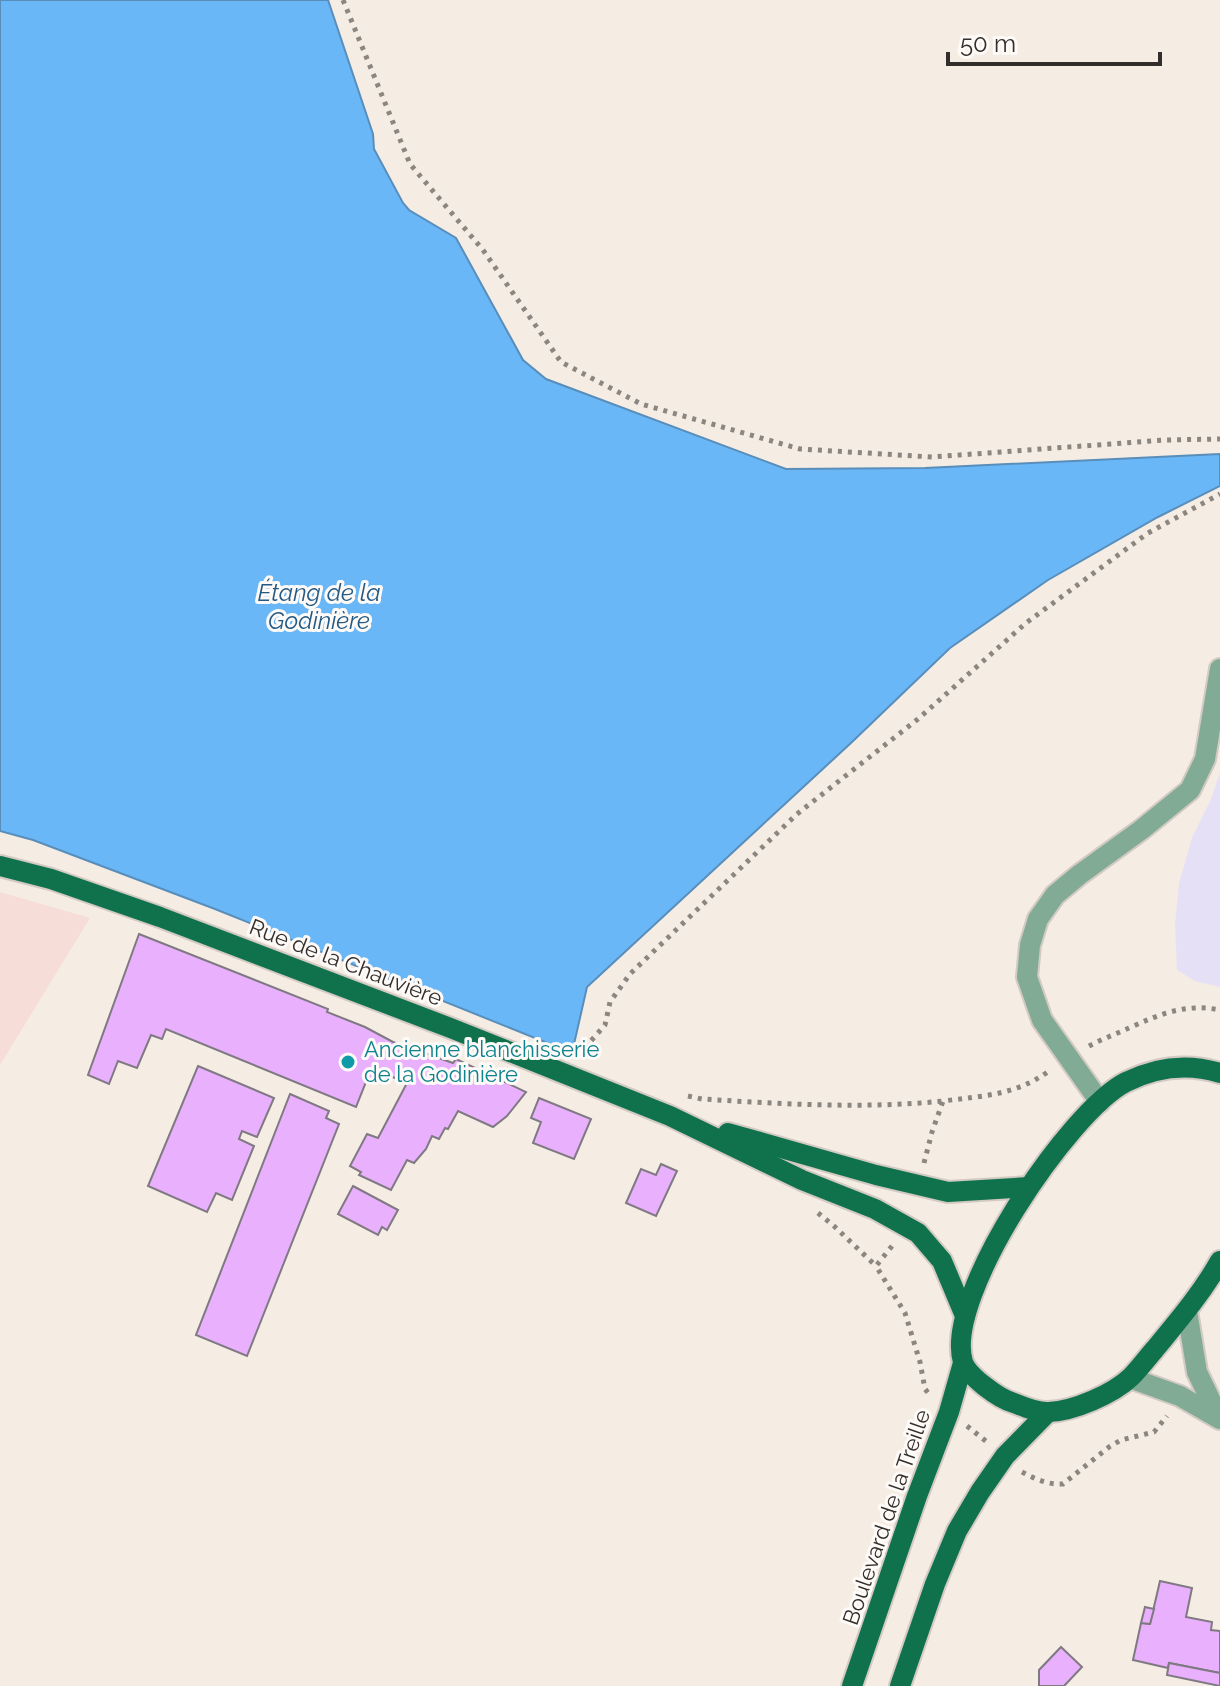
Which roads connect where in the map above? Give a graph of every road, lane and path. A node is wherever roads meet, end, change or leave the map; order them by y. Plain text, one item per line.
1 (343, 0) edge
2 (1220, 439) edge
3 (1220, 494) edge
4 (1220, 669) edge
5 (0, 866) edge
6 (1220, 1010) edge
7 (1068, 1057) junction
8 (598, 1064) dead end
9 (580, 1068) junction
10 (1220, 1072) edge
11 (683, 1095) dead end
12 (943, 1101) junction
13 (1100, 1102) junction
14 (670, 1116) junction
15 (917, 1185) junction
16 (1029, 1187) junction
17 (906, 1226) junction
18 (1220, 1261) edge
19 (1187, 1311) junction
20 (965, 1316) junction
21 (963, 1363) junction
22 (1130, 1378) junction
23 (1180, 1396) junction
24 (949, 1412) junction
25 (1047, 1413) junction
26 (1219, 1418) edge
27 (1005, 1456) junction
28 (852, 1686) edge
29 (900, 1686) edge

1 - 2 path
3 - 9 path
4 - 7 street
5 - 9 main road, Rue de la Chauvière
6 - 7 path
7 - 12 path
7 - 13 street
8 - 9 path
9 - 14 main road, Rue de la Chauvière
10 - 13 main road
11 - 12 path
12 - 15 path
13 - 16 main road
14 - 15 main road, Rue de la Chauvière
14 - 17 main road, Rue de la Chauvière
15 - 16 main road, Rue de la Chauvière
16 - 20 main road
17 - 20 main road, Rue de la Chauvière
17 - 24 path
18 - 19 main road
19 - 22 main road
19 - 26 street
20 - 21 main road, Boulevard de la Treille
21 - 24 main road, Boulevard de la Treille
21 - 25 main road
22 - 23 street
22 - 25 main road
23 - 26 street
23 - 27 path
24 - 27 path
24 - 28 main road, Boulevard de la Treille
25 - 27 main road
27 - 29 main road

